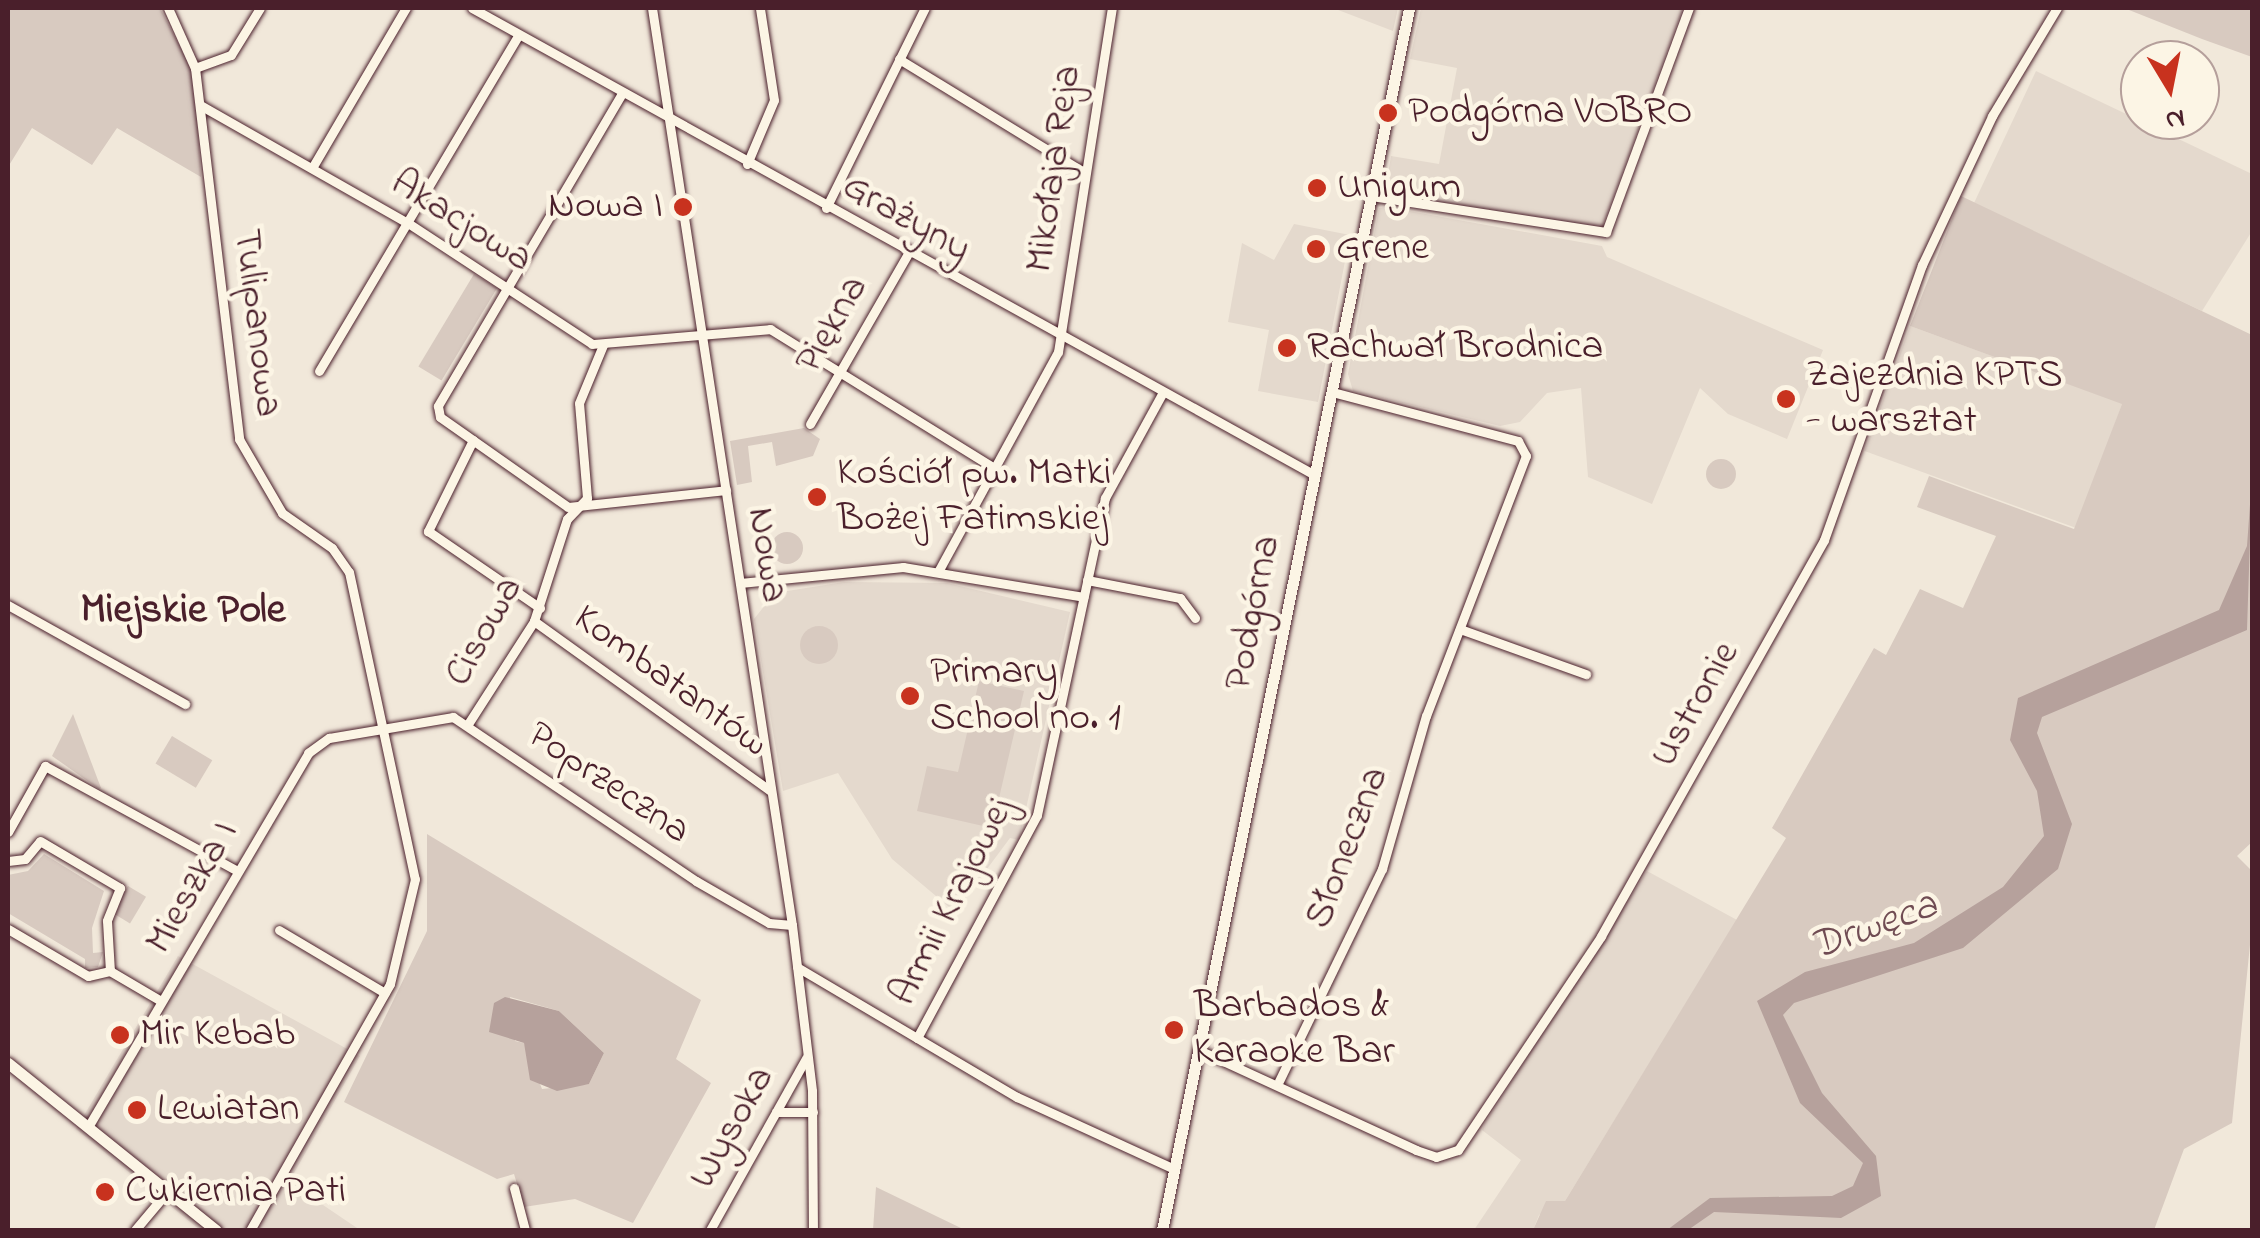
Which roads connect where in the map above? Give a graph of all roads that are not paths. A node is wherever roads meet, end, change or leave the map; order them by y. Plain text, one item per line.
1 (168, 8) edge
2 (260, 8) edge
3 (406, 8) edge
4 (472, 8) edge
5 (652, 8) edge
6 (760, 8) edge
7 (925, 8) edge
8 (1112, 8) edge
9 (1409, 8) edge
10 (1689, 8) edge
11 (2057, 8) edge
12 (518, 36) junction
13 (899, 59) junction
14 (195, 68) junction
15 (621, 95) junction
16 (200, 105) junction
17 (672, 123) junction
18 (747, 164) junction
19 (312, 168) junction
20 (1084, 173) junction
21 (1371, 196) junction
22 (826, 208) junction
23 (408, 223) junction
24 (907, 255) junction
25 (511, 286) junction
26 (702, 332) junction
27 (1060, 339) junction
28 (603, 345) junction
29 (842, 371) junction
30 (319, 372) dead end
31 (1333, 392) junction
32 (1162, 394) junction
33 (810, 424) dead end
34 (474, 440) junction
35 (994, 468) junction
36 (1315, 474) junction
37 (726, 490) junction
38 (581, 510) junction
39 (938, 570) junction
40 (1087, 580) junction
41 (740, 582) junction
42 (1084, 597) junction
43 (8, 605) edge
44 (540, 608) junction
45 (1195, 618) dead end
46 (534, 621) junction
47 (1460, 630) junction
48 (1586, 674) dead end
49 (185, 704) dead end
50 (386, 724) junction
51 (468, 724) junction
52 (772, 792) junction
53 (8, 832) edge
54 (8, 861) edge
55 (236, 870) junction
56 (792, 925) junction
57 (8, 929) edge
58 (279, 930) dead end
59 (797, 967) junction
60 (110, 971) junction
61 (385, 993) junction
62 (161, 1001) junction
63 (916, 1038) junction
64 (1199, 1050) junction
65 (808, 1056) junction
66 (8, 1064) edge
67 (1278, 1081) junction
68 (776, 1112) junction
69 (813, 1112) junction
70 (88, 1127) junction
71 (1174, 1169) junction
72 (514, 1188) dead end
73 (167, 1192) junction
74 (134, 1230) edge
75 (216, 1230) edge
76 (250, 1230) edge
77 (524, 1230) edge
78 (710, 1230) edge
79 (812, 1230) edge
80 (1162, 1230) edge

1 - 14 street, Tulipanowa
2 - 14 street
3 - 19 street
4 - 12 street, Grażyny
5 - 17 street, Nowa
6 - 18 street
7 - 13 street
8 - 20 street, Mikołaja Reja
9 - 21 main road, Podgórna
10 - 21 street
11 - 67 street, Ustronie
12 - 15 street, Grażyny
12 - 23 street
13 - 20 street
13 - 22 street
14 - 16 street, Tulipanowa
15 - 17 street, Grażyny
15 - 25 street
16 - 19 street, Akacjowa
16 - 50 street, Tulipanowa
17 - 18 street, Grażyny
17 - 26 street, Nowa
18 - 22 street, Grażyny
19 - 23 street, Akacjowa
20 - 27 street, Mikołaja Reja
21 - 31 main road, Podgórna
22 - 24 street, Grażyny
23 - 25 street, Akacjowa
23 - 30 street
24 - 27 street, Grażyny
24 - 29 street, Piękna
25 - 28 street, Akacjowa
25 - 34 street
26 - 28 street
26 - 29 street
26 - 37 street, Nowa
27 - 32 street, Grażyny
27 - 35 street, Mikołaja Reja
28 - 38 street
29 - 33 street, Piękna
29 - 35 street
31 - 36 main road, Podgórna
31 - 47 street, Słoneczna
32 - 36 street, Grażyny
32 - 40 street, Armii Krajowej
34 - 38 street
34 - 44 street
35 - 39 street, Mikołaja Reja
36 - 64 main road, Podgórna
37 - 38 street
37 - 41 street, Nowa
38 - 44 street, Cisowa
39 - 41 street
39 - 42 street
40 - 42 street, Armii Krajowej
40 - 45 street
41 - 52 street, Nowa
42 - 63 street, Armii Krajowej
43 - 49 street
44 - 46 street, Cisowa
46 - 51 street, Cisowa
46 - 52 street, Kombatantów
47 - 48 street
47 - 67 street, Słoneczna
50 - 51 street, Poprzeczna
50 - 55 street, Mieszka I
50 - 61 street, Tulipanowa
51 - 56 street, Poprzeczna
52 - 56 street, Nowa
53 - 55 street
54 - 60 street
55 - 62 street, Mieszka I
56 - 59 street, Nowa
57 - 60 street
58 - 61 street
59 - 63 street
59 - 65 street, Nowa
60 - 62 street
61 - 76 street, Tulipanowa
62 - 70 street, Mieszka I
63 - 71 street
64 - 67 street, Ustronie
64 - 71 main road, Podgórna
65 - 68 street, Wysoka
65 - 69 street, Nowa
66 - 70 main road
68 - 69 street
68 - 78 street, Wysoka
69 - 79 street, Nowa
70 - 73 main road
71 - 80 main road, Podgórna
72 - 77 street
73 - 74 street
73 - 75 main road

